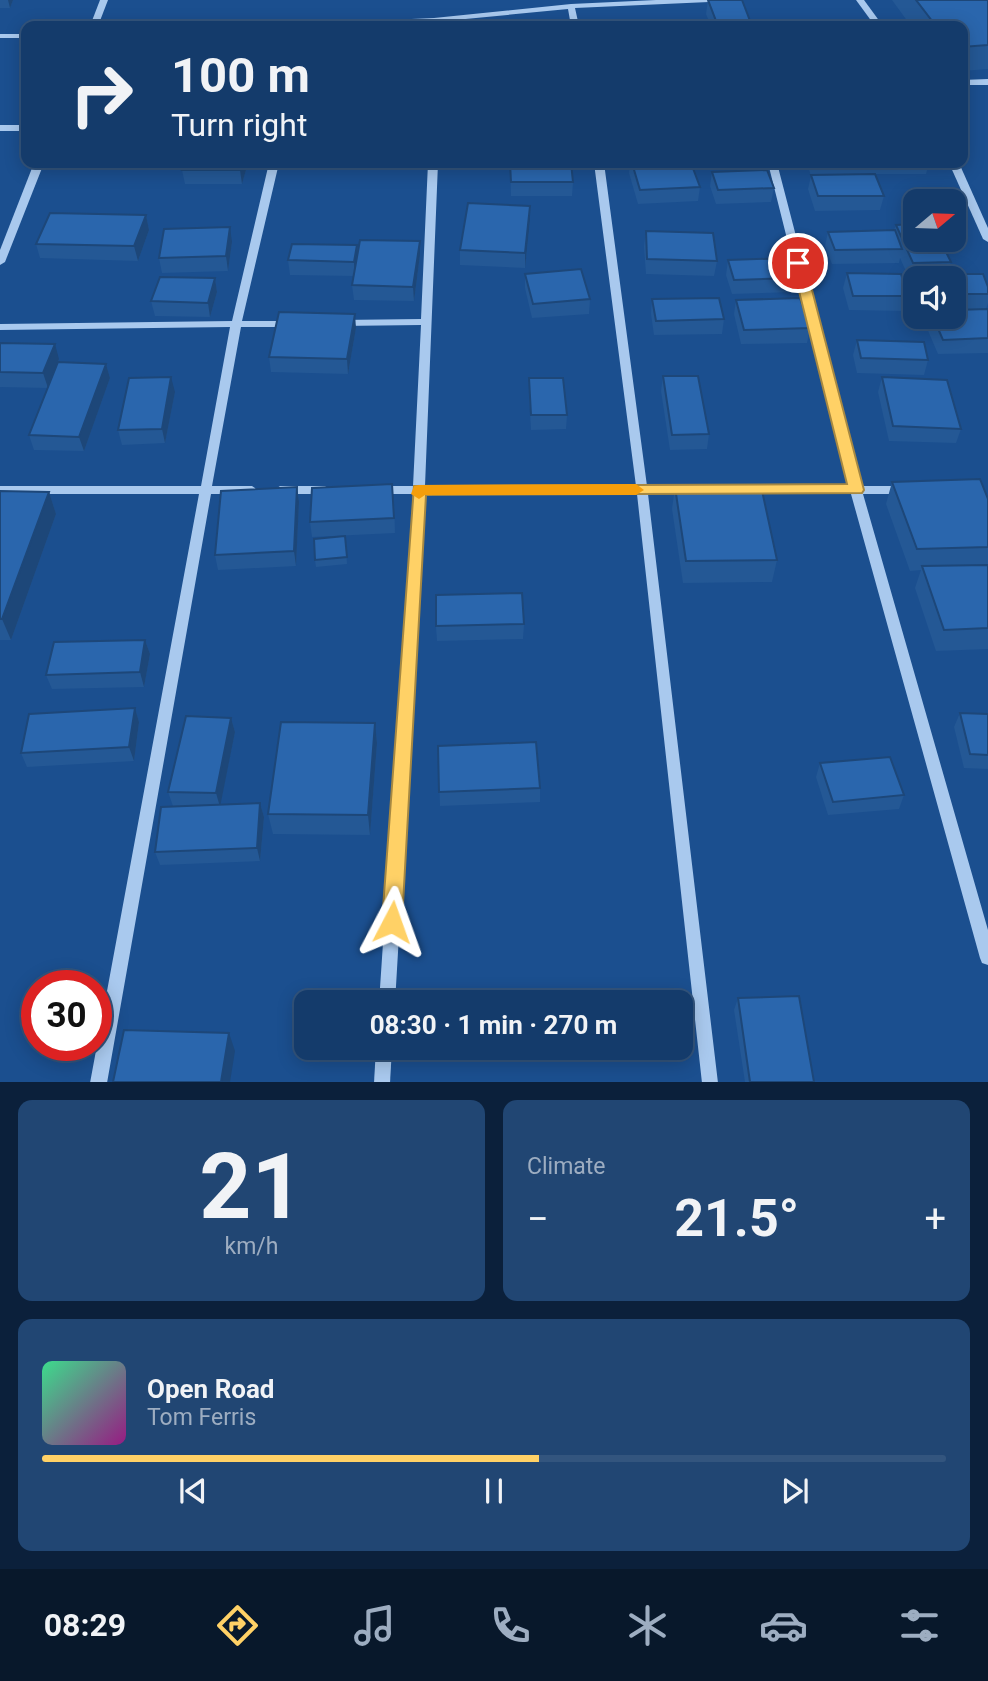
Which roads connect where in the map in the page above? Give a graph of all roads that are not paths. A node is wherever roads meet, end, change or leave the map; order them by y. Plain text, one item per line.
1 (104, 0) edge
2 (709, 0) edge
3 (860, 0) edge
4 (571, 6) junction
5 (96, 21) edge
6 (412, 21) edge
7 (574, 21) edge
8 (875, 21) edge
9 (0, 36) edge
10 (21, 36) edge
11 (988, 82) edge
12 (968, 83) edge
13 (0, 128) edge
14 (21, 128) edge
15 (37, 168) edge
16 (273, 168) edge
17 (433, 168) edge
18 (600, 168) edge
19 (773, 168) edge
20 (956, 168) edge
21 (988, 239) edge
22 (0, 262) edge
23 (331, 323) edge
24 (426, 323) junction
25 (236, 324) junction
26 (304, 324) edge
27 (0, 327) edge
28 (0, 490) edge
29 (207, 490) junction
30 (260, 490) edge
31 (273, 490) edge
32 (339, 490) edge
33 (366, 490) edge
34 (419, 490) junction
35 (642, 490) junction
36 (696, 490) edge
37 (736, 490) edge
38 (856, 490) junction
39 (921, 490) edge
40 (988, 958) edge
41 (388, 990) edge
42 (383, 1060) edge
43 (98, 1082) edge
44 (382, 1082) edge
45 (710, 1082) edge

1 - 5 street
2 - 4 street
3 - 8 street
4 - 6 street
4 - 7 street
9 - 10 street
11 - 12 street
13 - 14 street
15 - 22 street
16 - 25 street
17 - 24 street
18 - 35 street
19 - 38 street
20 - 21 street
23 - 24 street
24 - 34 street
25 - 26 street
25 - 27 street
25 - 29 street
28 - 29 street
29 - 30 street
29 - 43 street
31 - 32 street
33 - 34 street
34 - 35 street
34 - 41 street
35 - 36 street
35 - 45 street
37 - 38 street
38 - 39 street
38 - 40 street
42 - 44 street

